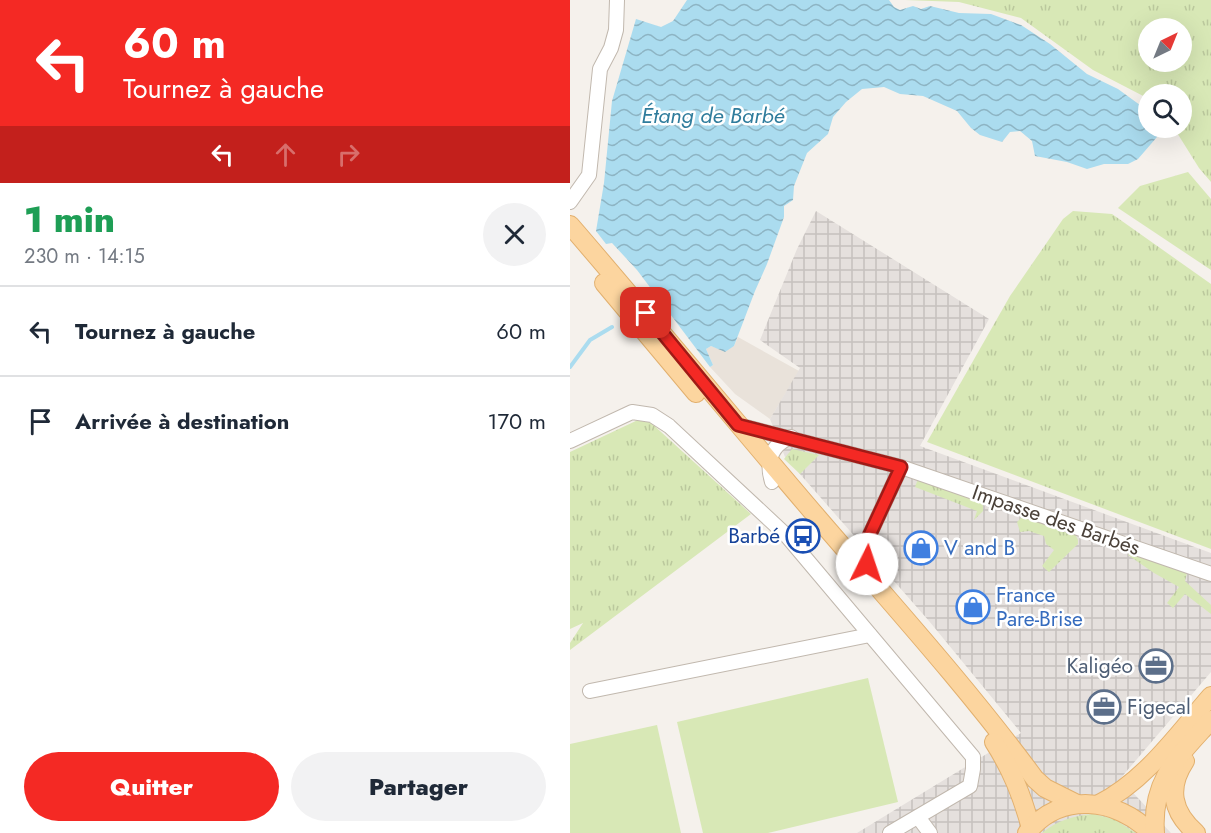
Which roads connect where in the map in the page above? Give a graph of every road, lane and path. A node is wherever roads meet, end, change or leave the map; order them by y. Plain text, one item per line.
1 (618, 0) edge
2 (570, 202) edge
3 (570, 225) edge
4 (570, 242) edge
5 (738, 425) junction
6 (790, 437) junction
7 (570, 441) edge
8 (769, 462) junction
9 (901, 467) junction
10 (772, 482) junction
11 (1211, 574) edge
12 (870, 635) junction
13 (939, 660) junction
14 (590, 691) dead end
15 (1211, 696) edge
16 (1211, 720) edge
17 (1211, 728) edge
18 (1077, 804) junction
19 (1099, 804) junction
20 (918, 817) junction
21 (1029, 830) edge
22 (890, 833) edge
23 (930, 833) edge
24 (1153, 833) edge
25 (1196, 833) edge

1 - 2 street
3 - 5 main road
4 - 10 main road
5 - 6 street, Impasse des Barbés
5 - 8 main road
6 - 8 street
6 - 9 street, Impasse des Barbés
7 - 12 street
8 - 10 street
8 - 13 main road
9 - 11 street, Impasse des Barbés
9 - 13 street
10 - 21 main road
12 - 14 street
12 - 20 street
13 - 18 main road
15 - 19 main road
16 - 24 main road
17 - 25 main road
18 - 19 main road
18 - 21 main road
19 - 24 main road
20 - 22 street
20 - 23 street

